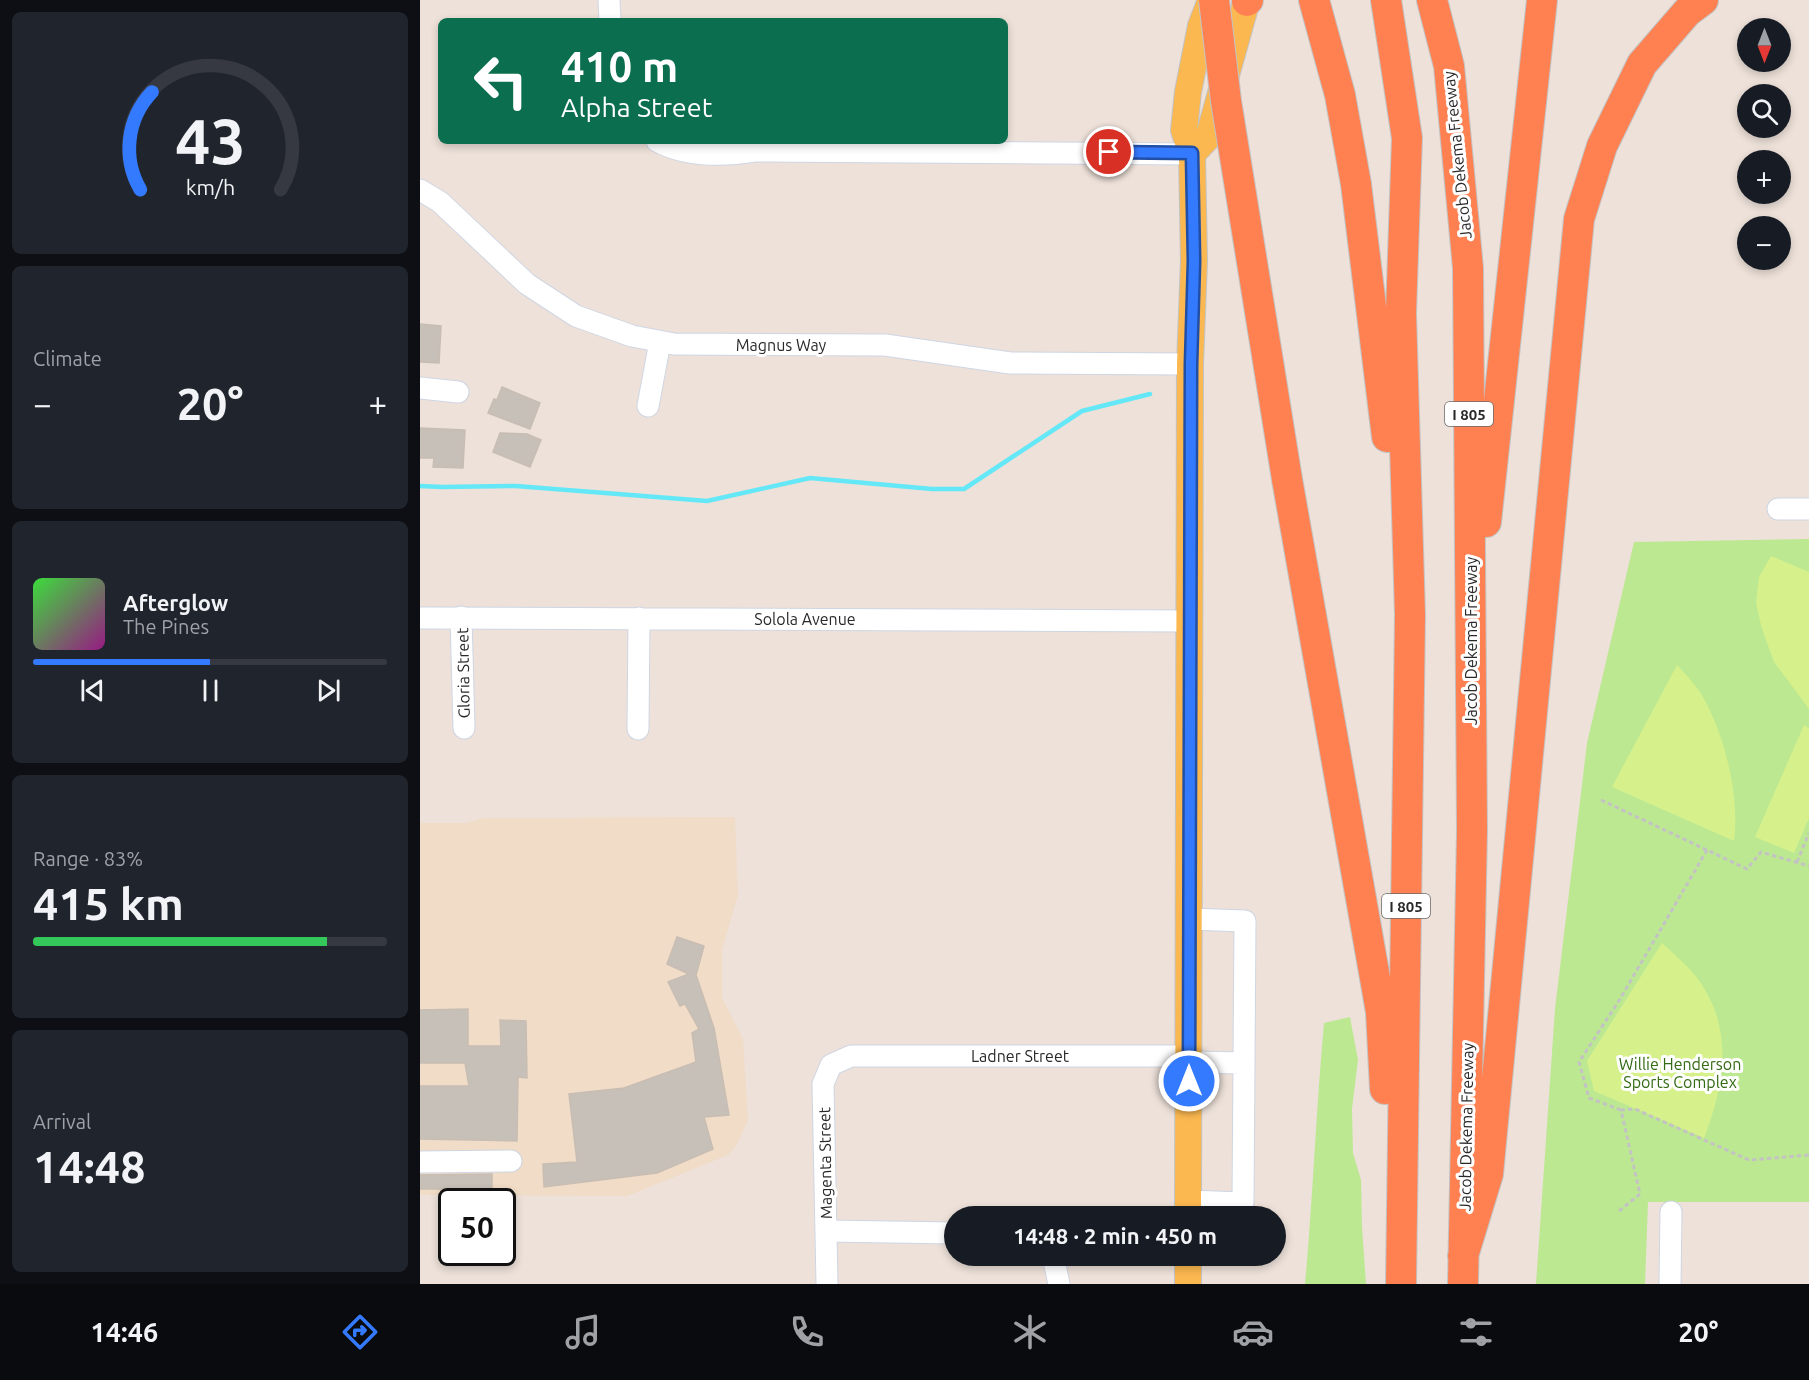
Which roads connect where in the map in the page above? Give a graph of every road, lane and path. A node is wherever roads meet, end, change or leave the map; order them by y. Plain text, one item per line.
1 (609, 0) edge
2 (1212, 0) edge
3 (1248, 0) edge
4 (1306, 0) edge
5 (1386, 0) edge
6 (1432, 0) edge
7 (1542, 0) edge
8 (1703, 0) edge
9 (1318, 14) edge
10 (610, 18) edge
11 (663, 144) edge
12 (1192, 153) junction
13 (420, 190) edge
14 (660, 342) junction
15 (1191, 364) junction
16 (420, 388) edge
17 (458, 392) dead end
18 (648, 406) dead end
19 (1778, 509) dead end
20 (1809, 509) edge
21 (1410, 615) junction
22 (461, 617) junction
23 (420, 618) edge
24 (639, 618) junction
25 (1191, 621) junction
26 (464, 728) dead end
27 (638, 729) dead end
28 (1601, 800) dead end
29 (1472, 831) junction
30 (1809, 833) edge
31 (1707, 850) junction
32 (1797, 862) junction
33 (1809, 866) edge
34 (1189, 919) junction
35 (851, 1056) joint
36 (1189, 1059) junction
37 (1244, 1063) junction
38 (1621, 1110) junction
39 (1809, 1155) edge
40 (512, 1161) dead end
41 (420, 1162) edge
42 (1188, 1206) edge
43 (1216, 1206) edge
44 (1619, 1211) dead end
45 (1671, 1212) dead end
46 (827, 1232) junction
47 (944, 1233) edge
48 (1055, 1266) edge
49 (1188, 1266) edge
50 (1463, 1270) edge
51 (827, 1284) edge
52 (1059, 1284) edge
53 (1188, 1284) edge
54 (1395, 1284) edge
55 (1401, 1284) edge
56 (1670, 1284) edge

1 - 10 street
2 - 12 main road
2 - 54 highway, bridge
3 - 12 main road
4 - 9 highway
5 - 21 highway, I 805
6 - 29 highway, Jacob Dekema Freeway / I 805
7 - 29 highway
8 - 50 highway
9 - 21 highway
11 - 12 street
12 - 15 main road
13 - 14 street, Magnus Way
14 - 15 street, Magnus Way
14 - 18 street
15 - 25 main road
16 - 17 street
19 - 20 street
21 - 55 highway, I 805
22 - 23 street, Solola Avenue
22 - 24 street, Solola Avenue
22 - 26 street, Gloria Street
24 - 25 street, Solola Avenue
24 - 27 street
25 - 34 main road
28 - 31 path
29 - 50 highway, Jacob Dekema Freeway / I 805
30 - 32 path
31 - 32 path
31 - 38 path
32 - 33 path
34 - 36 main road
34 - 37 street
35 - 36 street, Ladner Street
35 - 46 street, Magenta Street
36 - 37 street, Ladner Street
36 - 42 main road
37 - 43 street
38 - 39 path
38 - 44 path
40 - 41 street
45 - 56 street
46 - 47 street
46 - 51 street, Magenta Street
48 - 52 street
49 - 53 main road

